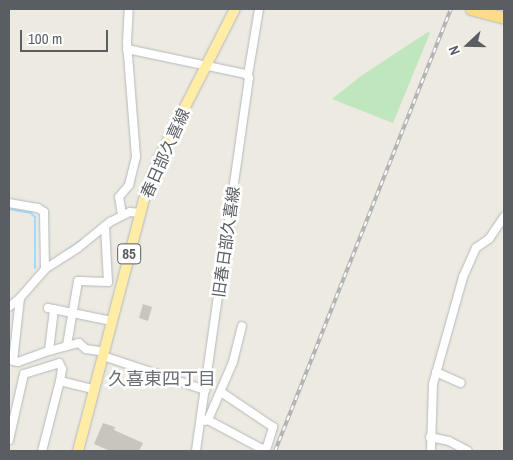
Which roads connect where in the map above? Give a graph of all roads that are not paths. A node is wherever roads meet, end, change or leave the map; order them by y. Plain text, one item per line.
1 (129, 9) edge
2 (235, 9) edge
3 (259, 9) edge
4 (471, 9) edge
5 (504, 18) edge
6 (127, 50) junction
7 (206, 66) junction
8 (248, 76) junction
9 (9, 203) edge
10 (140, 213) junction
11 (122, 216) junction
12 (504, 217) edge
13 (105, 226) junction
14 (45, 269) junction
15 (109, 277) junction
16 (122, 280) junction
17 (20, 298) junction
18 (9, 307) edge
19 (73, 312) junction
20 (112, 321) junction
21 (242, 326) dead end
22 (67, 345) junction
23 (49, 350) junction
24 (104, 354) junction
25 (436, 372) junction
26 (60, 381) junction
27 (461, 383) dead end
28 (95, 390) junction
29 (204, 390) junction
30 (221, 392) junction
31 (204, 420) junction
32 (430, 437) junction
33 (9, 440) edge
34 (42, 451) edge
35 (78, 451) edge
36 (196, 451) edge
37 (431, 451) edge
38 (468, 451) edge

1 - 6 street
2 - 7 main road, 春日部久喜線 / 85
3 - 8 street, 旧春日部久喜線
4 - 5 highway
6 - 7 street
6 - 11 street
7 - 8 street
7 - 10 main road, 春日部久喜線 / 85
8 - 29 street, 旧春日部久喜線
9 - 14 street
10 - 11 street
10 - 16 main road, 春日部久喜線 / 85
11 - 13 street
12 - 25 street
13 - 14 street
13 - 15 street
14 - 17 street
15 - 16 street
15 - 19 street
16 - 20 main road, 春日部久喜線 / 85
17 - 18 street
17 - 23 street
19 - 20 street
19 - 22 street
19 - 23 street
20 - 24 main road, 春日部久喜線 / 85
21 - 30 street
22 - 23 street
22 - 24 street
24 - 28 main road, 春日部久喜線 / 85
24 - 29 street
25 - 27 street
25 - 32 street
26 - 28 street
26 - 33 street
26 - 34 street
28 - 35 main road, 春日部久喜線 / 85
29 - 31 street, 旧春日部久喜線
30 - 31 street
30 - 31 street
31 - 36 street, 旧春日部久喜線
32 - 37 street
32 - 38 street

